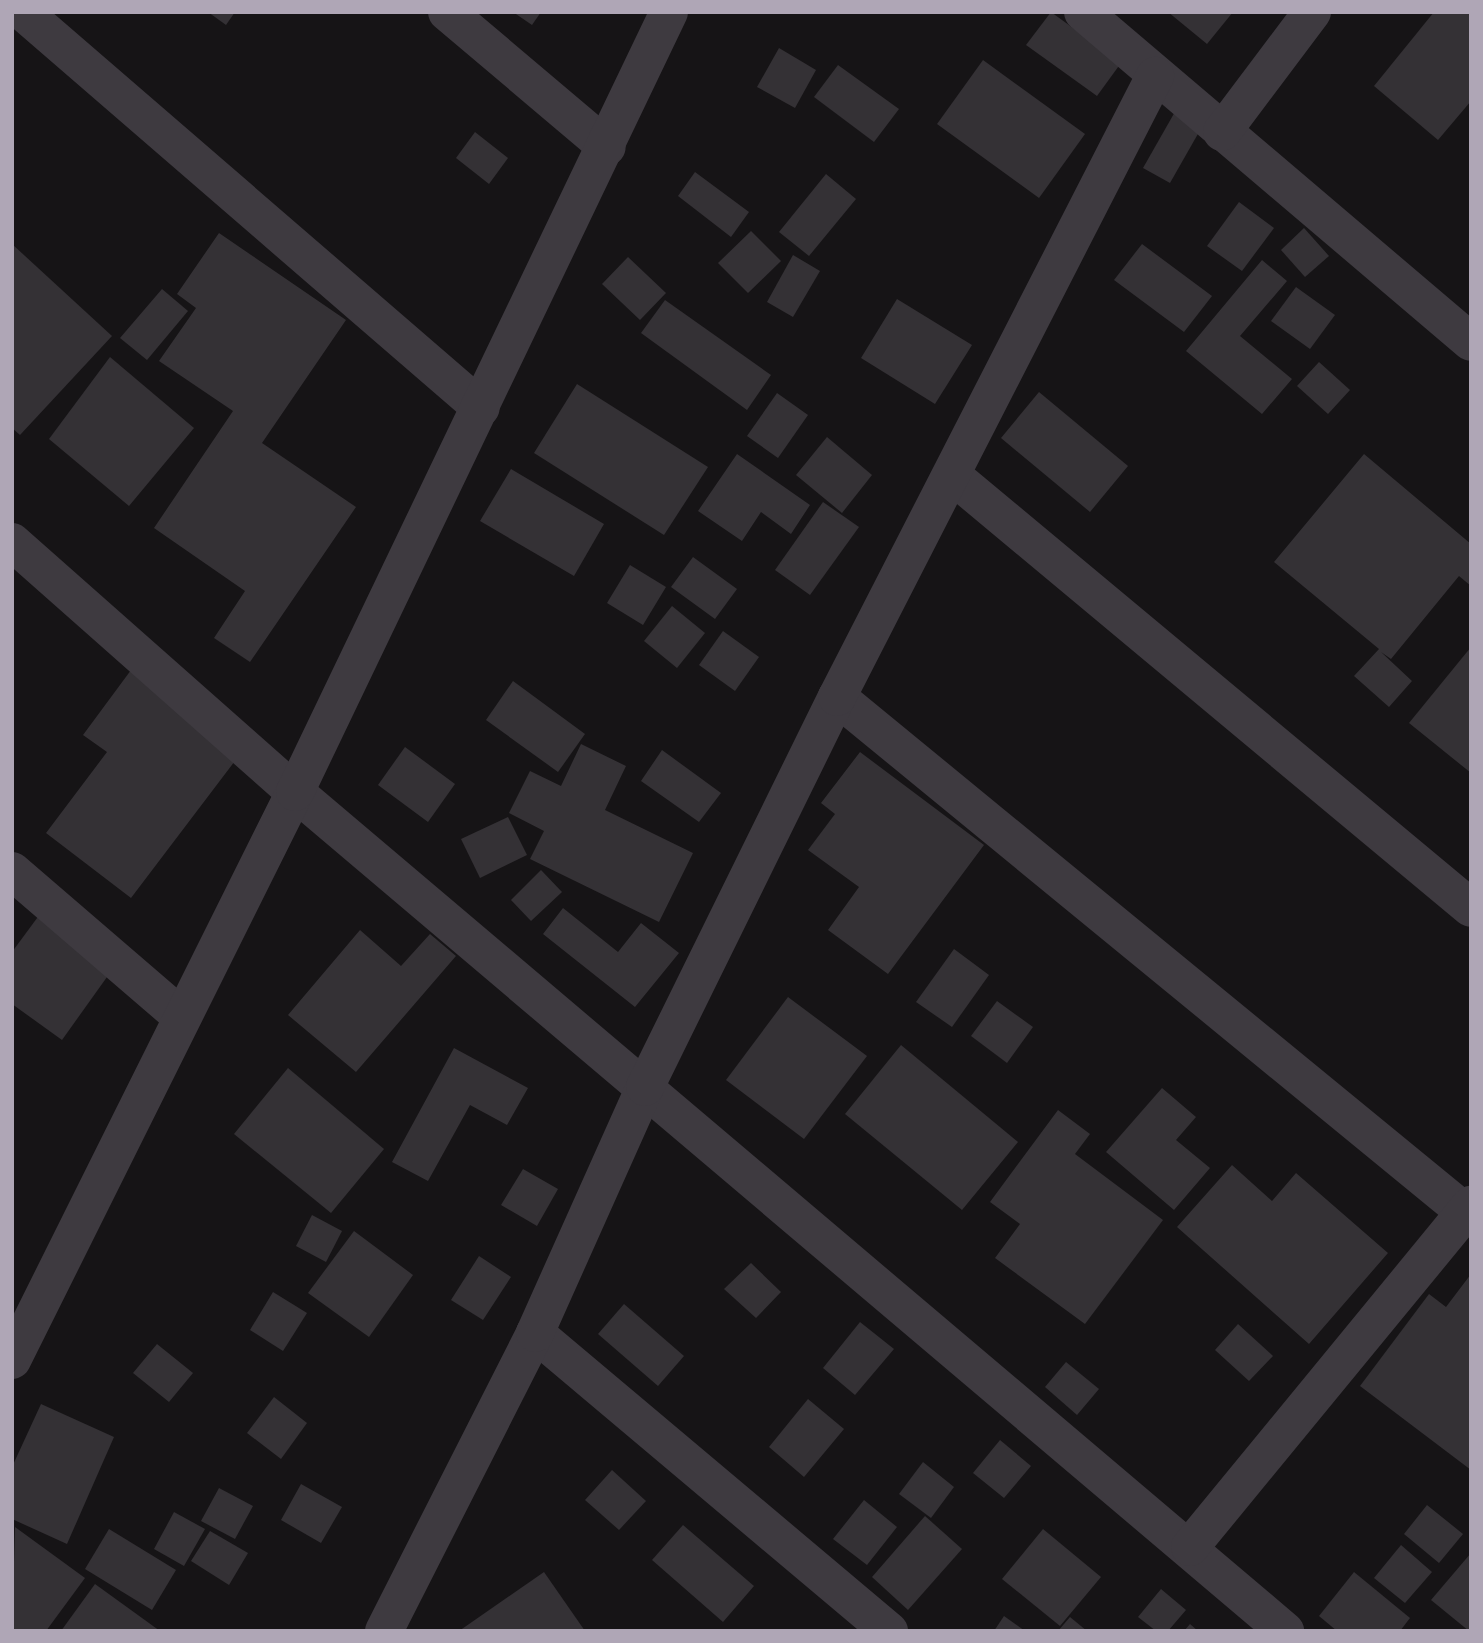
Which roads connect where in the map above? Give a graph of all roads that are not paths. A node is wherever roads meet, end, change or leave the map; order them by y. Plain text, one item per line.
1 (23, 12) edge
2 (447, 12) edge
3 (669, 12) edge
4 (1083, 12) edge
5 (1312, 12) edge
6 (1155, 76) junction
7 (1222, 132) junction
8 (607, 147) junction
9 (1471, 342) edge
10 (481, 408) junction
11 (953, 475) junction
12 (12, 542) edge
13 (837, 697) junction
14 (295, 792) junction
15 (12, 872) edge
16 (1471, 908) edge
17 (181, 1017) junction
18 (645, 1087) junction
19 (1469, 1211) edge
20 (535, 1333) junction
21 (12, 1360) edge
22 (1190, 1547) junction
23 (384, 1631) edge
24 (889, 1631) edge
25 (1285, 1631) edge

1 - 10 street
2 - 8 street
3 - 8 street
4 - 6 street
5 - 7 street
6 - 7 street
6 - 11 street
7 - 9 street
8 - 10 street
10 - 14 street
11 - 13 street
11 - 16 street
12 - 14 street
13 - 18 street
13 - 19 street
14 - 17 street
14 - 18 street
15 - 17 street
17 - 21 street
18 - 20 street
18 - 22 street
19 - 22 street
20 - 23 street
20 - 24 street
22 - 25 street

